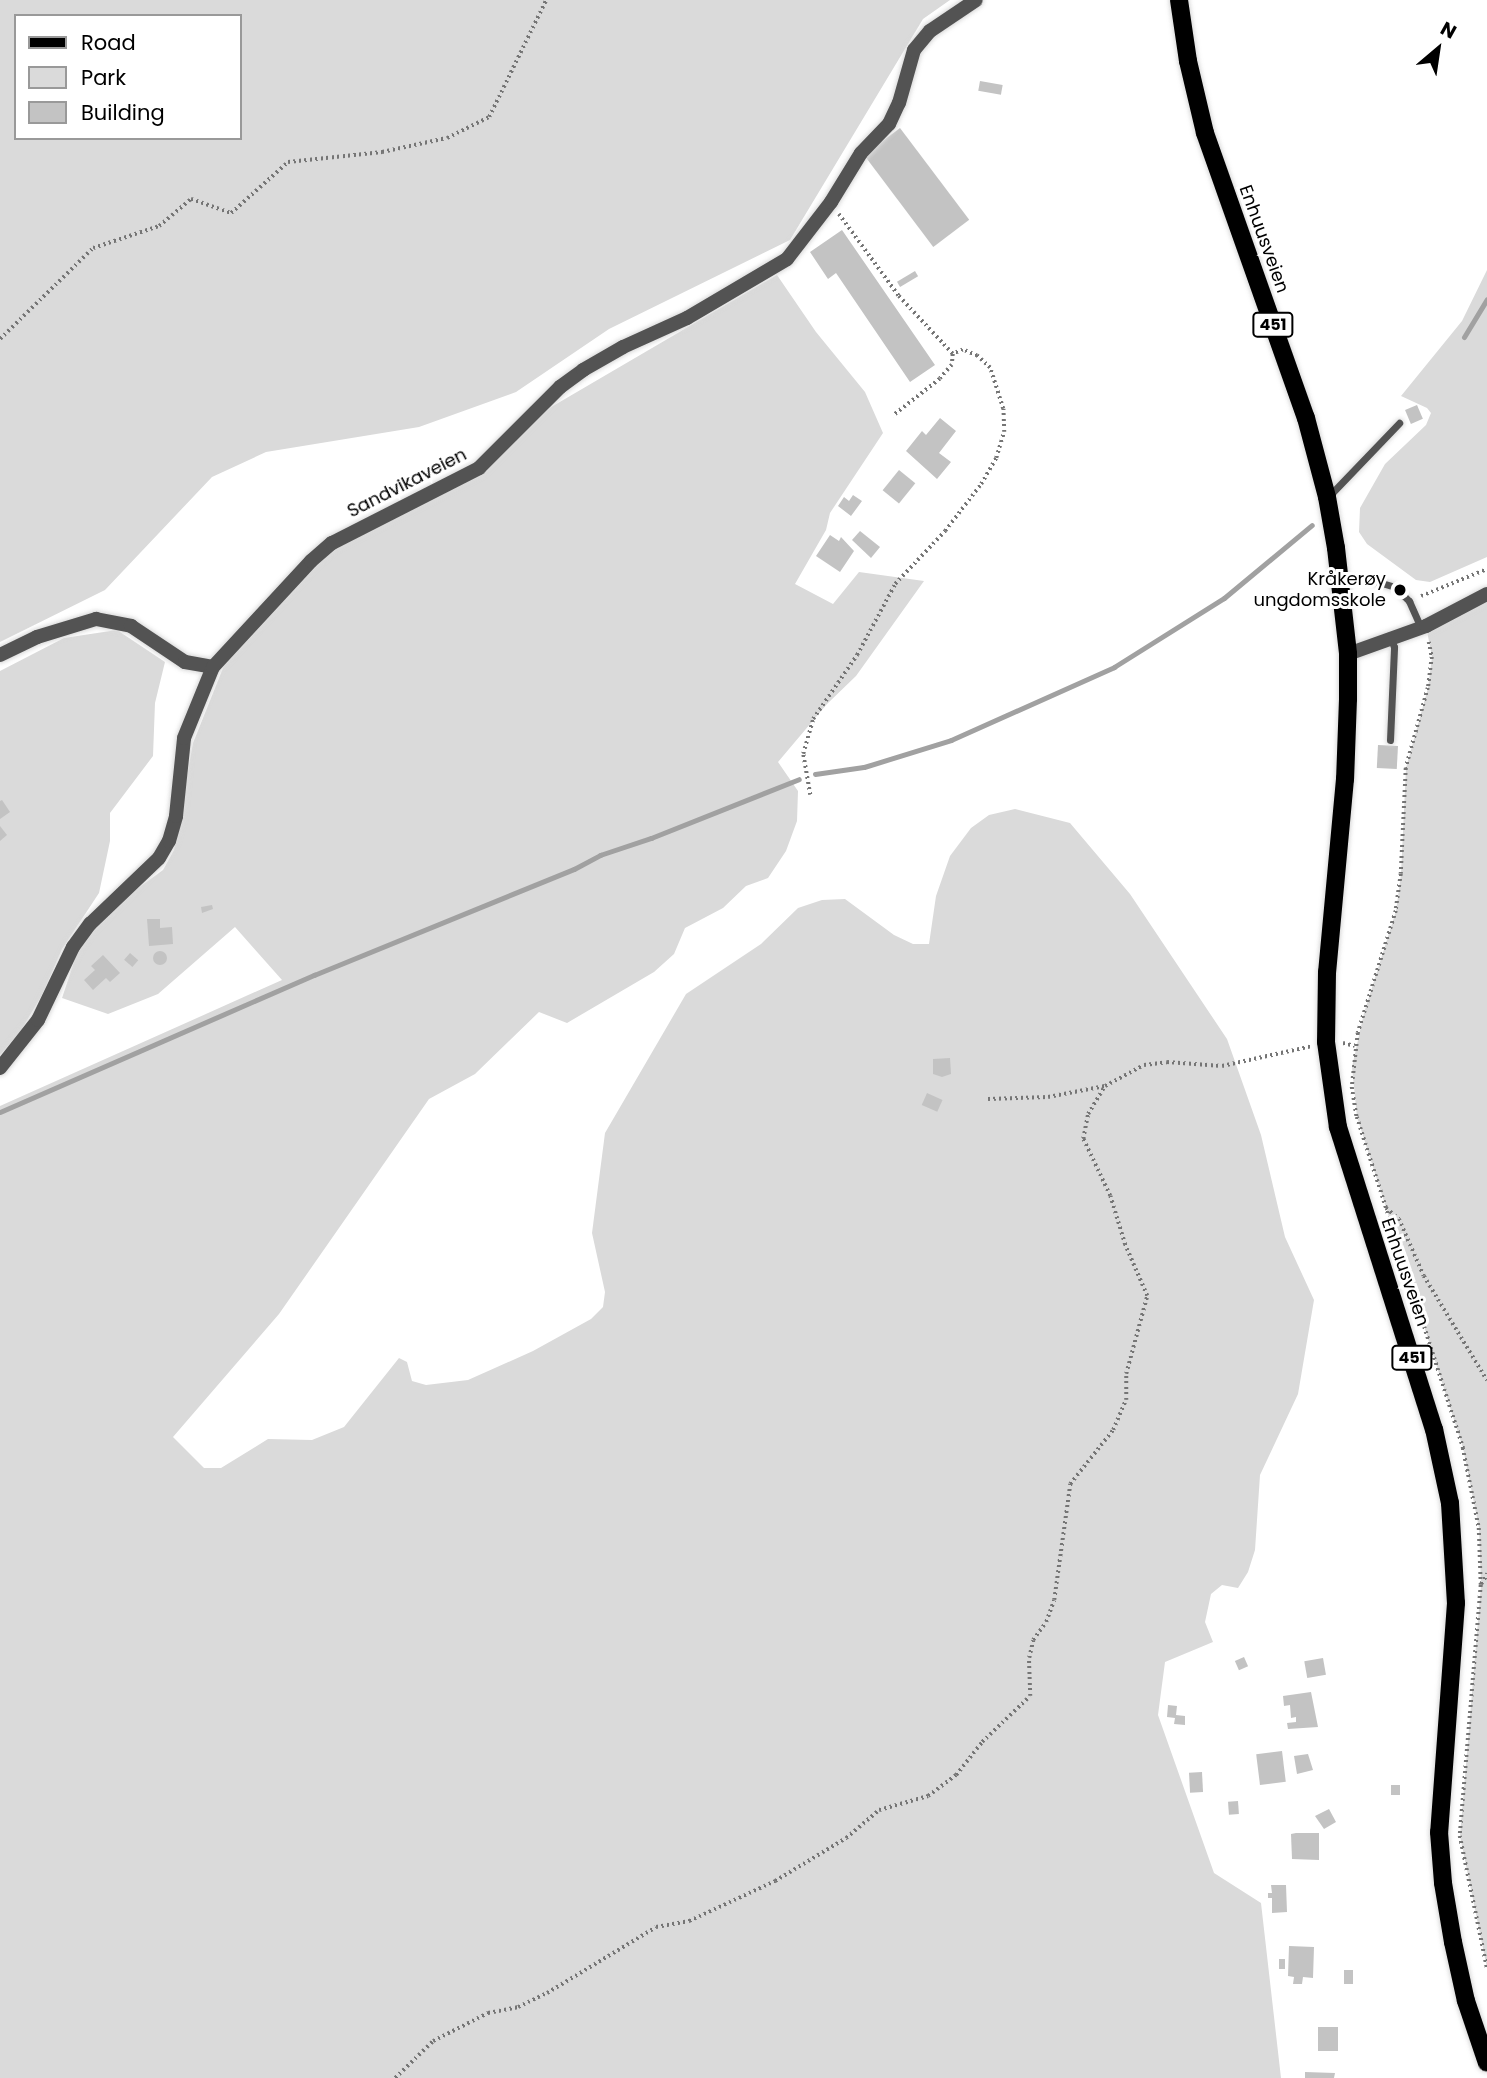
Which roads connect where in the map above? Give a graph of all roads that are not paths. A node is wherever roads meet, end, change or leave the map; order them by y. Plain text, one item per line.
1 (975, 0) edge
2 (1179, 0) edge
3 (1399, 422) dead end
4 (1328, 497) junction
5 (1340, 579) junction
6 (1487, 594) edge
7 (1423, 627) junction
8 (1391, 639) junction
9 (1348, 654) junction
10 (0, 655) edge
11 (213, 667) junction
12 (1390, 740) dead end
13 (0, 1068) edge
14 (1487, 2063) edge

1 - 11 street, Sandvikaveien
2 - 4 main road, Enhuusveien / 451
3 - 4 lane
4 - 5 main road, Enhuusveien / 451
5 - 7 lane
5 - 9 main road, Enhuusveien / 451
6 - 7 street
7 - 8 street
8 - 9 street
8 - 12 lane
9 - 14 main road, Enhuusveien / 451
10 - 11 street
11 - 13 street, Sandvikaveien

